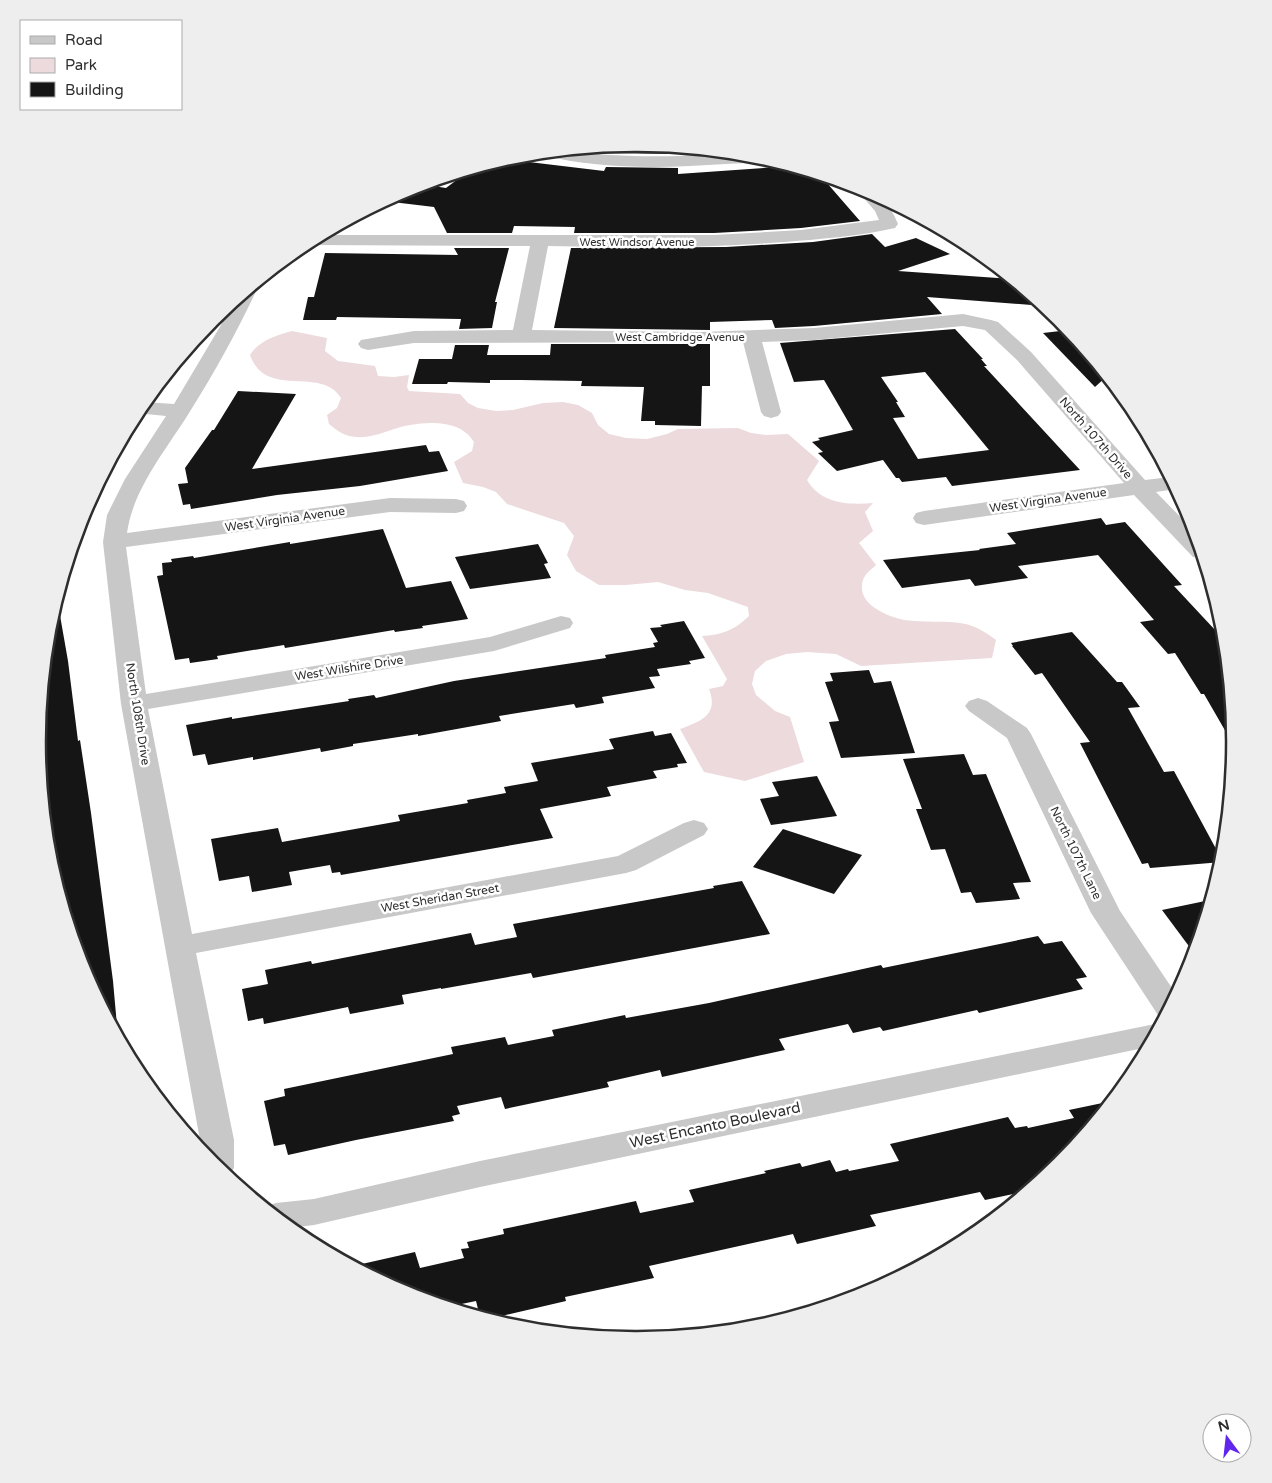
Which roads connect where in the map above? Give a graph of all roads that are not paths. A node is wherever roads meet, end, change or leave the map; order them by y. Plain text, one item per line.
1 (575, 155) edge
2 (723, 159) edge
3 (879, 205) edge
4 (388, 220) dead end
5 (326, 240) edge
6 (385, 240) junction
7 (540, 242) junction
8 (241, 303) edge
9 (991, 326) joint
10 (521, 336) junction
11 (751, 337) junction
12 (368, 344) dead end
13 (150, 409) edge
14 (180, 411) junction
15 (771, 412) dead end
16 (1166, 484) edge
17 (1139, 487) junction
18 (456, 506) dead end
19 (924, 518) dead end
20 (1190, 540) edge
21 (114, 542) junction
22 (561, 623) dead end
23 (134, 704) junction
24 (978, 706) dead end
25 (694, 829) dead end
26 (179, 946) junction
27 (1165, 1001) edge
28 (1147, 1037) edge
29 (217, 1157) edge
30 (285, 1215) edge

1 - 2 street
3 - 7 street, West Windsor Avenue
4 - 6 street
5 - 6 street, West Windsor Avenue
6 - 7 street, West Windsor Avenue
7 - 10 street
8 - 14 street, North 108th Drive
9 - 11 street, West Cambridge Avenue
9 - 17 street, North 107th Drive
10 - 11 street, West Cambridge Avenue
10 - 12 street, West Cambridge Avenue
11 - 15 street
13 - 14 street
14 - 21 street, North 108th Drive
16 - 17 street, West Virgina Avenue
17 - 19 street, West Virgina Avenue
17 - 20 street, North 107th Drive
18 - 21 street, West Virginia Avenue
21 - 23 street, North 108th Drive
22 - 23 street, West Wilshire Drive
23 - 26 street, North 108th Drive
24 - 27 street, North 107th Lane
25 - 26 street, West Sheridan Street
26 - 29 street, North 108th Drive
28 - 30 street, West Encanto Boulevard

